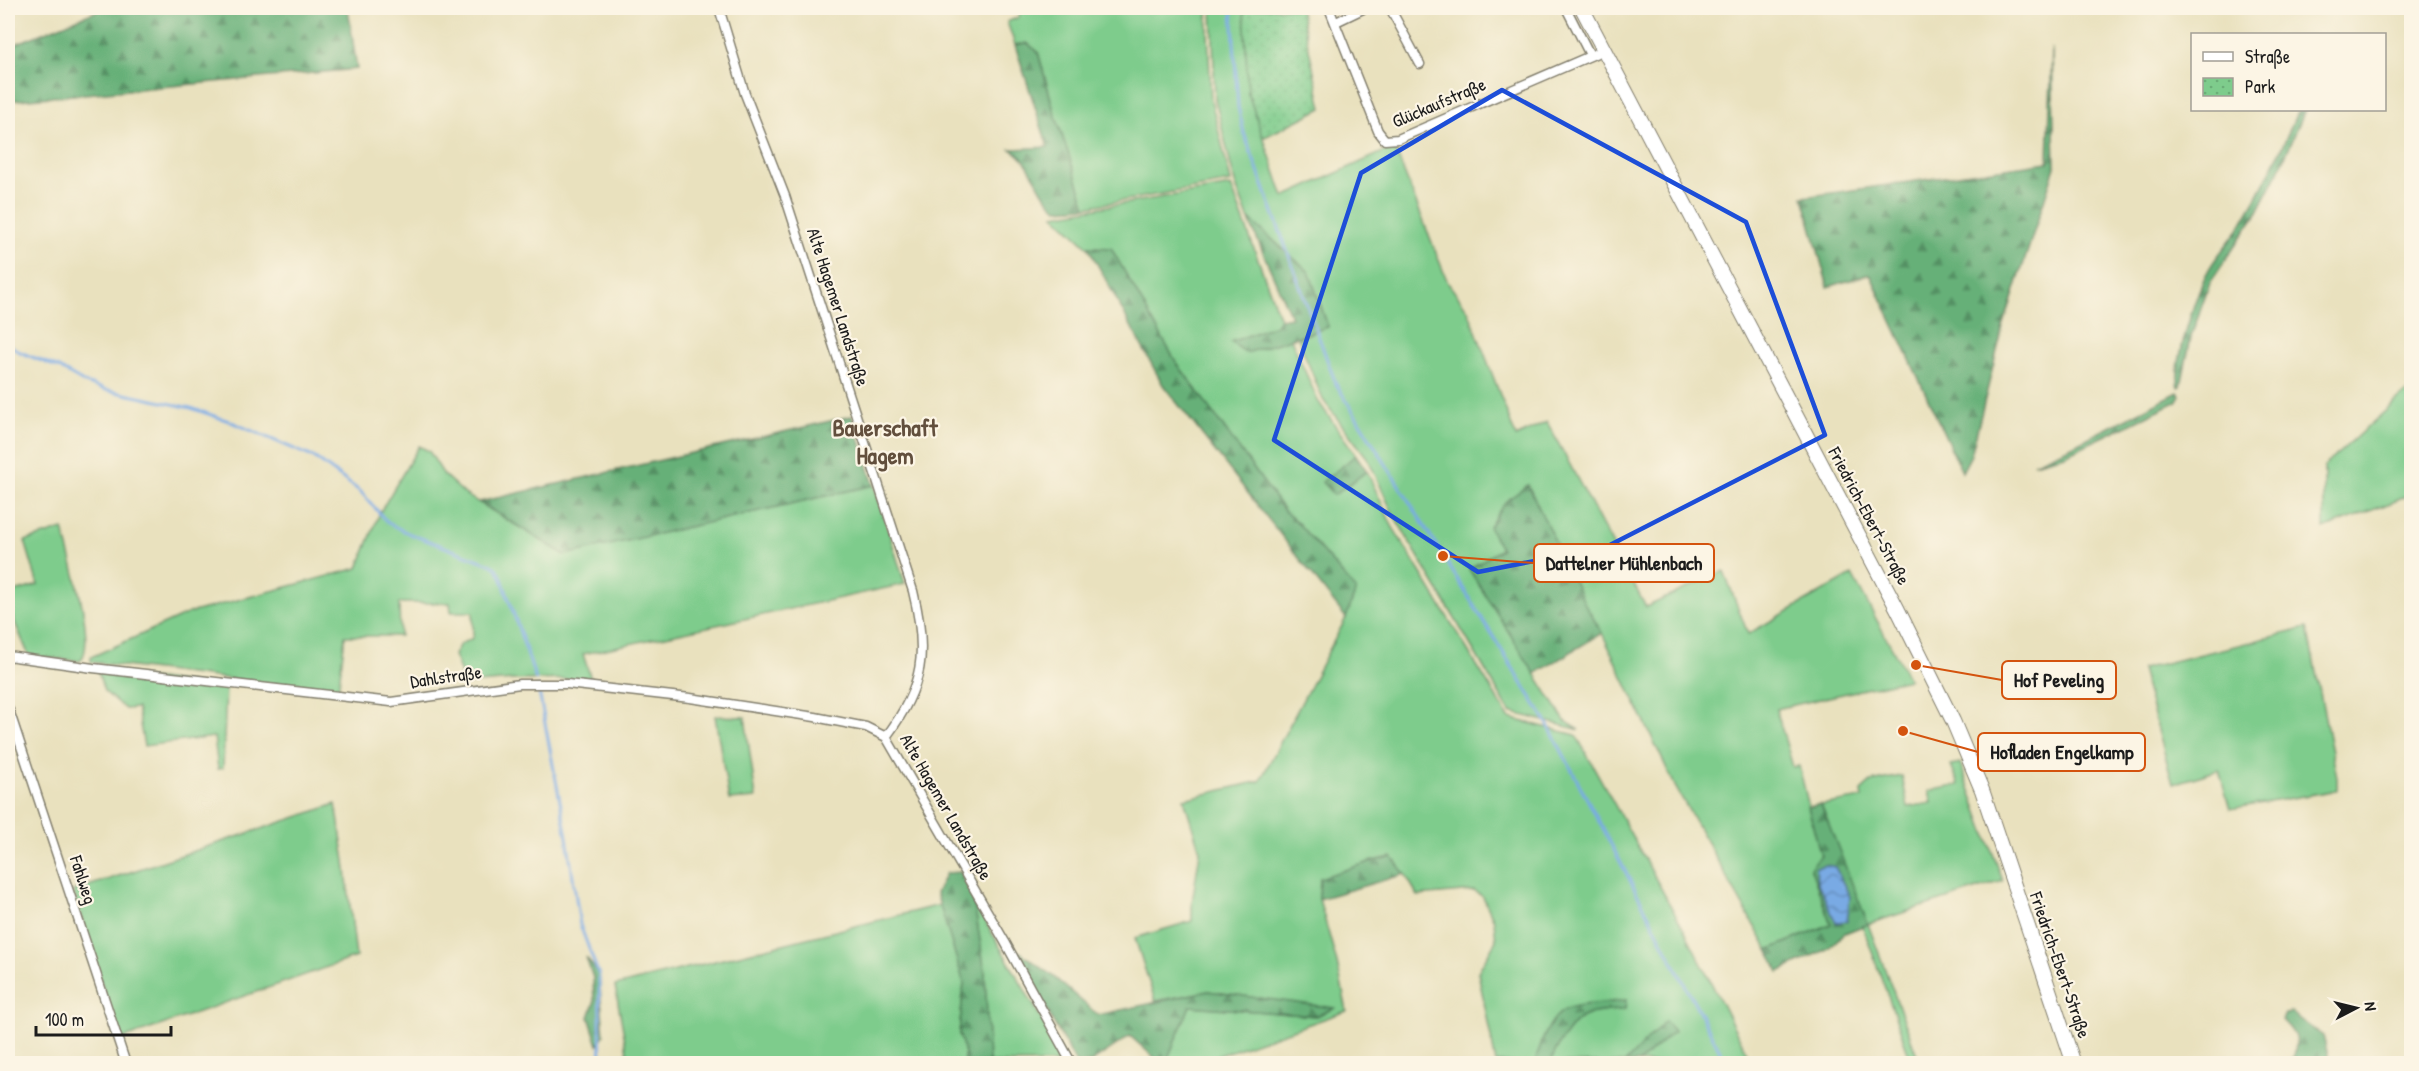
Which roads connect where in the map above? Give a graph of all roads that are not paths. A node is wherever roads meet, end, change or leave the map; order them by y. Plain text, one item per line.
1 (719, 8) edge
2 (1329, 8) edge
3 (1365, 8) edge
4 (1390, 8) edge
5 (1566, 8) edge
6 (1582, 8) edge
7 (1335, 22) junction
8 (1604, 50) junction
9 (1590, 55) junction
10 (1420, 64) dead end
11 (8, 656) edge
12 (8, 707) edge
13 (886, 737) junction
14 (126, 1064) edge
15 (1072, 1064) edge
16 (2074, 1064) edge

1 - 13 street, Alte Hagemer Landstraße
2 - 7 street, Glückaufstraße
3 - 7 street
4 - 10 street
5 - 9 street
6 - 8 main road, Friedrich-Ebert-Straße
7 - 9 street, Glückaufstraße
8 - 9 street, Glückaufstraße
8 - 16 main road, Friedrich-Ebert-Straße
11 - 13 street, Dahlstraße
12 - 14 street, Fahlweg
13 - 15 street, Alte Hagemer Landstraße

